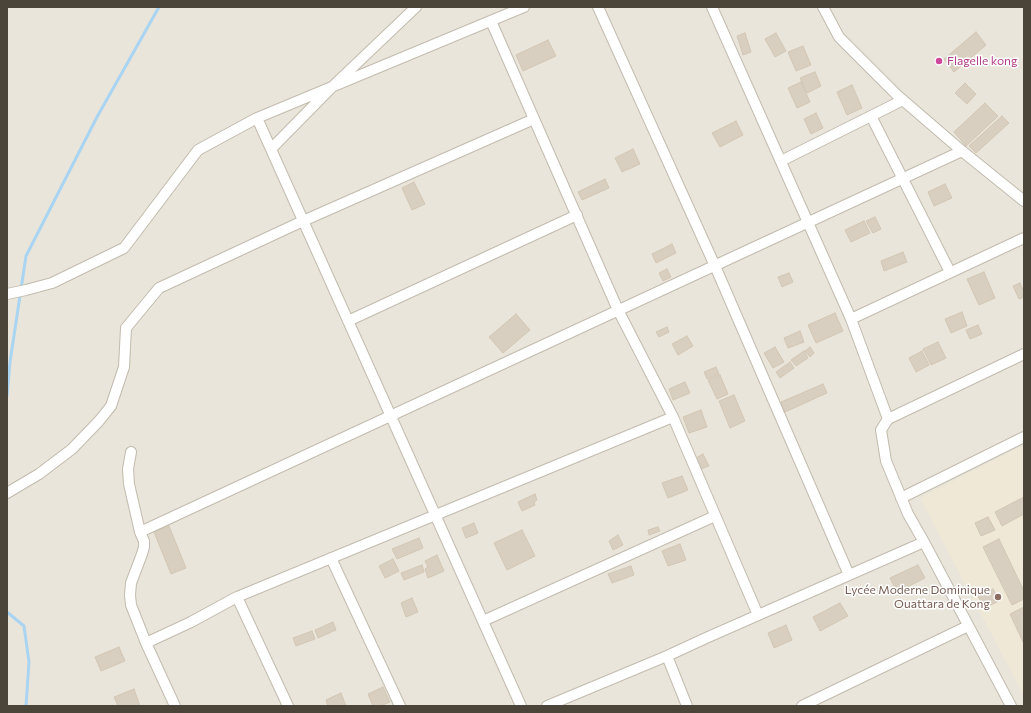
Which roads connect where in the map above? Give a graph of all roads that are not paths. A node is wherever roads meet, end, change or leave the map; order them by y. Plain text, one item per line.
1 (416, 7) edge
2 (524, 7) edge
3 (598, 7) edge
4 (712, 7) edge
5 (823, 7) edge
6 (491, 21) junction
7 (332, 87) junction
8 (903, 100) junction
9 (871, 116) junction
10 (257, 118) junction
11 (534, 119) junction
12 (271, 149) junction
13 (962, 151) junction
14 (780, 160) junction
15 (902, 179) junction
16 (1024, 201) edge
17 (577, 215) junction
18 (303, 221) junction
19 (808, 222) junction
20 (1024, 238) edge
21 (715, 266) junction
22 (950, 272) junction
23 (7, 294) edge
24 (618, 310) junction
25 (851, 319) junction
26 (348, 321) junction
27 (1024, 354) edge
28 (390, 416) junction
29 (673, 417) junction
30 (888, 419) junction
31 (1024, 437) edge
32 (131, 452) dead end
33 (7, 493) edge
34 (901, 498) junction
35 (435, 515) junction
36 (715, 516) junction
37 (140, 532) junction
38 (924, 542) junction
39 (332, 558) junction
40 (849, 575) junction
41 (237, 597) junction
42 (758, 615) junction
43 (483, 621) junction
44 (968, 626) junction
45 (146, 643) junction
46 (667, 656) junction
47 (175, 706) edge
48 (288, 706) edge
49 (400, 706) edge
50 (521, 706) edge
51 (548, 706) edge
52 (688, 706) edge
53 (802, 706) edge
54 (1011, 706) edge

1 - 7 street
2 - 6 street
3 - 21 street
4 - 14 street
5 - 8 street
6 - 7 street
6 - 11 street
7 - 10 street
7 - 12 street
8 - 9 street
8 - 13 street
9 - 14 street
9 - 15 street
10 - 12 street
10 - 23 street
11 - 17 street
11 - 18 street
12 - 18 street
13 - 15 street
13 - 16 street
14 - 19 street
15 - 19 street
15 - 22 street
17 - 24 street
17 - 26 street
18 - 26 street
18 - 33 street
19 - 21 street
19 - 25 street
20 - 22 street
21 - 24 street
21 - 40 street
22 - 25 street
24 - 28 street
24 - 29 street
25 - 30 street
26 - 28 street
27 - 30 street
28 - 35 street
28 - 37 street
29 - 35 street
29 - 36 street
30 - 34 street
31 - 34 street
32 - 37 street
34 - 38 street
35 - 39 street
35 - 43 street
36 - 42 street
36 - 43 street
37 - 45 street
38 - 40 street
38 - 44 street
39 - 41 street
39 - 49 street
40 - 42 street
41 - 45 street
41 - 48 street
42 - 46 street
43 - 50 street
44 - 53 street
44 - 54 street
45 - 47 street
46 - 51 street
46 - 52 street

